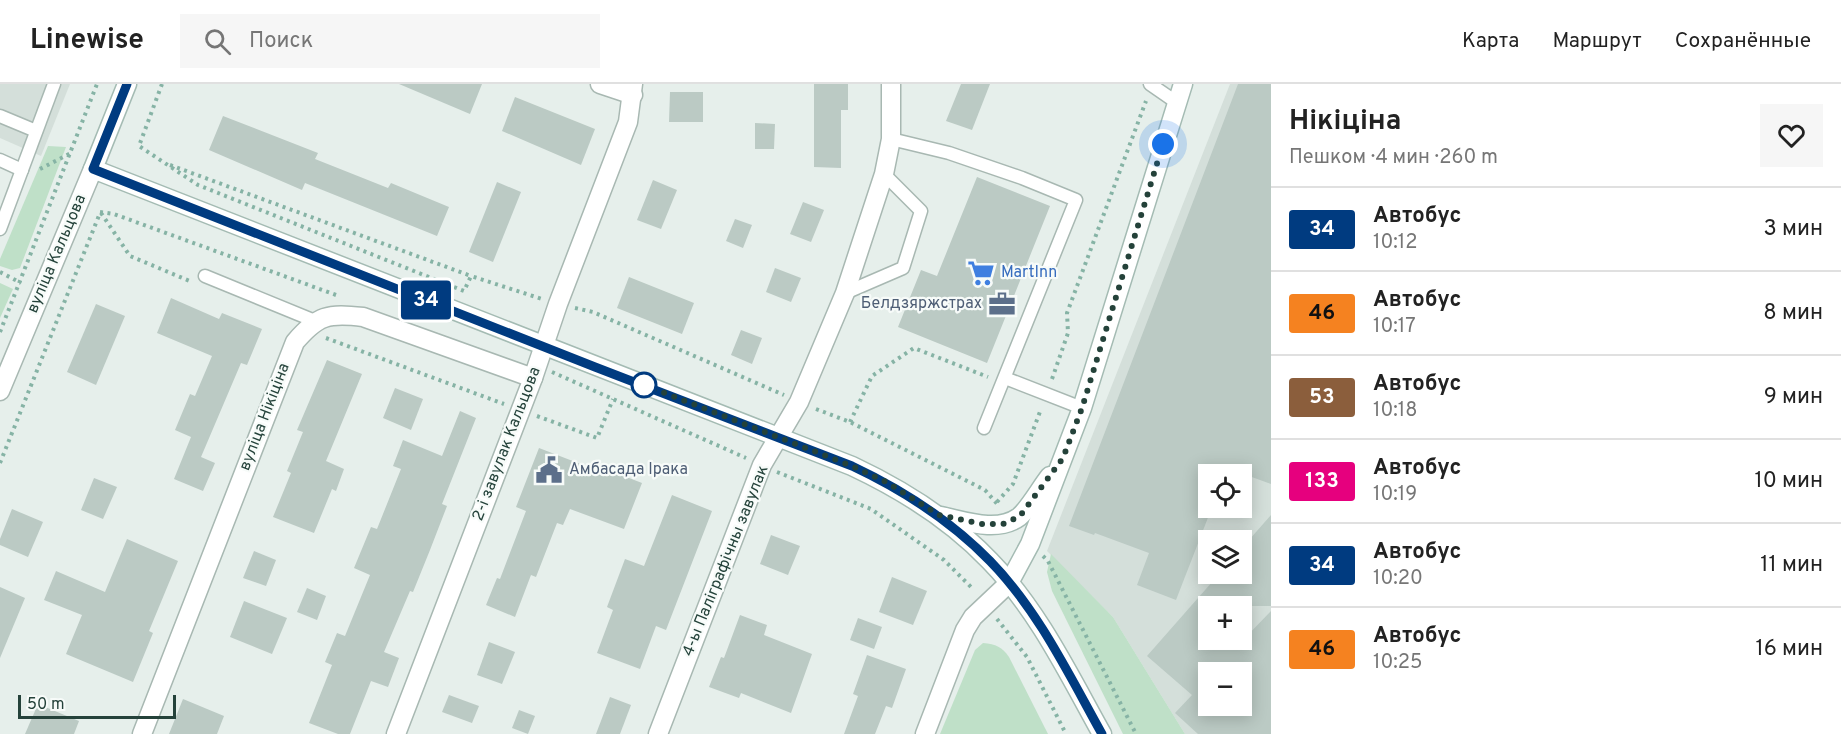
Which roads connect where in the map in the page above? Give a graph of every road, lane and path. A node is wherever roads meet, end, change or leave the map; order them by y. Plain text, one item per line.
1 (54, 84) edge
2 (98, 84) edge
3 (127, 84) edge
4 (162, 84) edge
5 (600, 84) edge
6 (891, 84) edge
7 (1152, 84) edge
8 (1183, 84) edge
9 (633, 89) edge
10 (1176, 102) junction
11 (0, 116) edge
12 (36, 131) junction
13 (891, 139) junction
14 (139, 146) dead end
15 (72, 152) junction
16 (0, 160) edge
17 (162, 162) dead end
18 (93, 169) junction
19 (22, 170) junction
20 (35, 171) dead end
21 (884, 174) junction
22 (100, 212) junction
23 (0, 229) edge
24 (0, 272) edge
25 (471, 276) dead end
26 (202, 280) joint
27 (21, 283) junction
28 (845, 293) junction
29 (345, 298) dead end
30 (310, 325) junction
31 (0, 332) edge
32 (543, 346) junction
33 (5, 366) edge
34 (535, 372) junction
35 (1005, 378) junction
36 (0, 391) edge
37 (1046, 395) junction
38 (613, 399) junction
39 (1082, 408) junction
40 (520, 410) junction
41 (850, 422) dead end
42 (984, 428) dead end
43 (779, 437) junction
44 (1063, 458) junction
45 (0, 464) edge
46 (762, 465) junction
47 (997, 502) dead end
48 (939, 515) junction
49 (1048, 561) dead end
50 (1009, 583) junction
51 (986, 605) junction
52 (142, 734) edge
53 (396, 734) edge
54 (658, 734) edge
55 (925, 734) edge
56 (1066, 734) edge
57 (1102, 734) edge
58 (1136, 734) edge

1 - 12 lane
2 - 15 path
3 - 18 street, вуліца Кальцова
4 - 14 path
5 - 9 street
6 - 13 street, 4-ы Паліграфічны завулак
7 - 10 lane
7 - 37 path
8 - 10 street
9 - 32 street, 2-і завулак Кальцова
10 - 39 street
11 - 12 lane
12 - 19 lane
13 - 21 street, 4-ы Паліграфічны завулак
13 - 35 lane
15 - 20 path
15 - 27 path
16 - 19 lane
17 - 25 path
18 - 32 street
18 - 33 street, вуліца Кальцова
19 - 23 lane
21 - 28 street, 4-ы Паліграфічны завулак
21 - 28 lane
22 - 26 path
22 - 29 path
22 - 45 path
24 - 27 path
26 - 30 lane
27 - 31 path
28 - 43 street, 4-ы Паліграфічны завулак
30 - 34 street
30 - 40 path
30 - 52 street, вуліца Нікіціна
32 - 34 street, 2-і завулак Кальцова
32 - 43 street
33 - 36 street, вуліца Кальцова
34 - 38 path
34 - 40 street, 2-і завулак Кальцова
35 - 37 lane
35 - 41 path
35 - 42 lane
37 - 39 lane
37 - 47 path
38 - 40 path
38 - 46 path
39 - 44 street
40 - 53 street, 2-і завулак Кальцова
43 - 46 street, 4-ы Паліграфічны завулак
43 - 48 street
44 - 48 street
44 - 50 street
46 - 51 path
46 - 54 street, 4-ы Паліграфічны завулак
48 - 50 street
49 - 58 path
50 - 51 street
50 - 57 street
51 - 55 street
51 - 56 path

